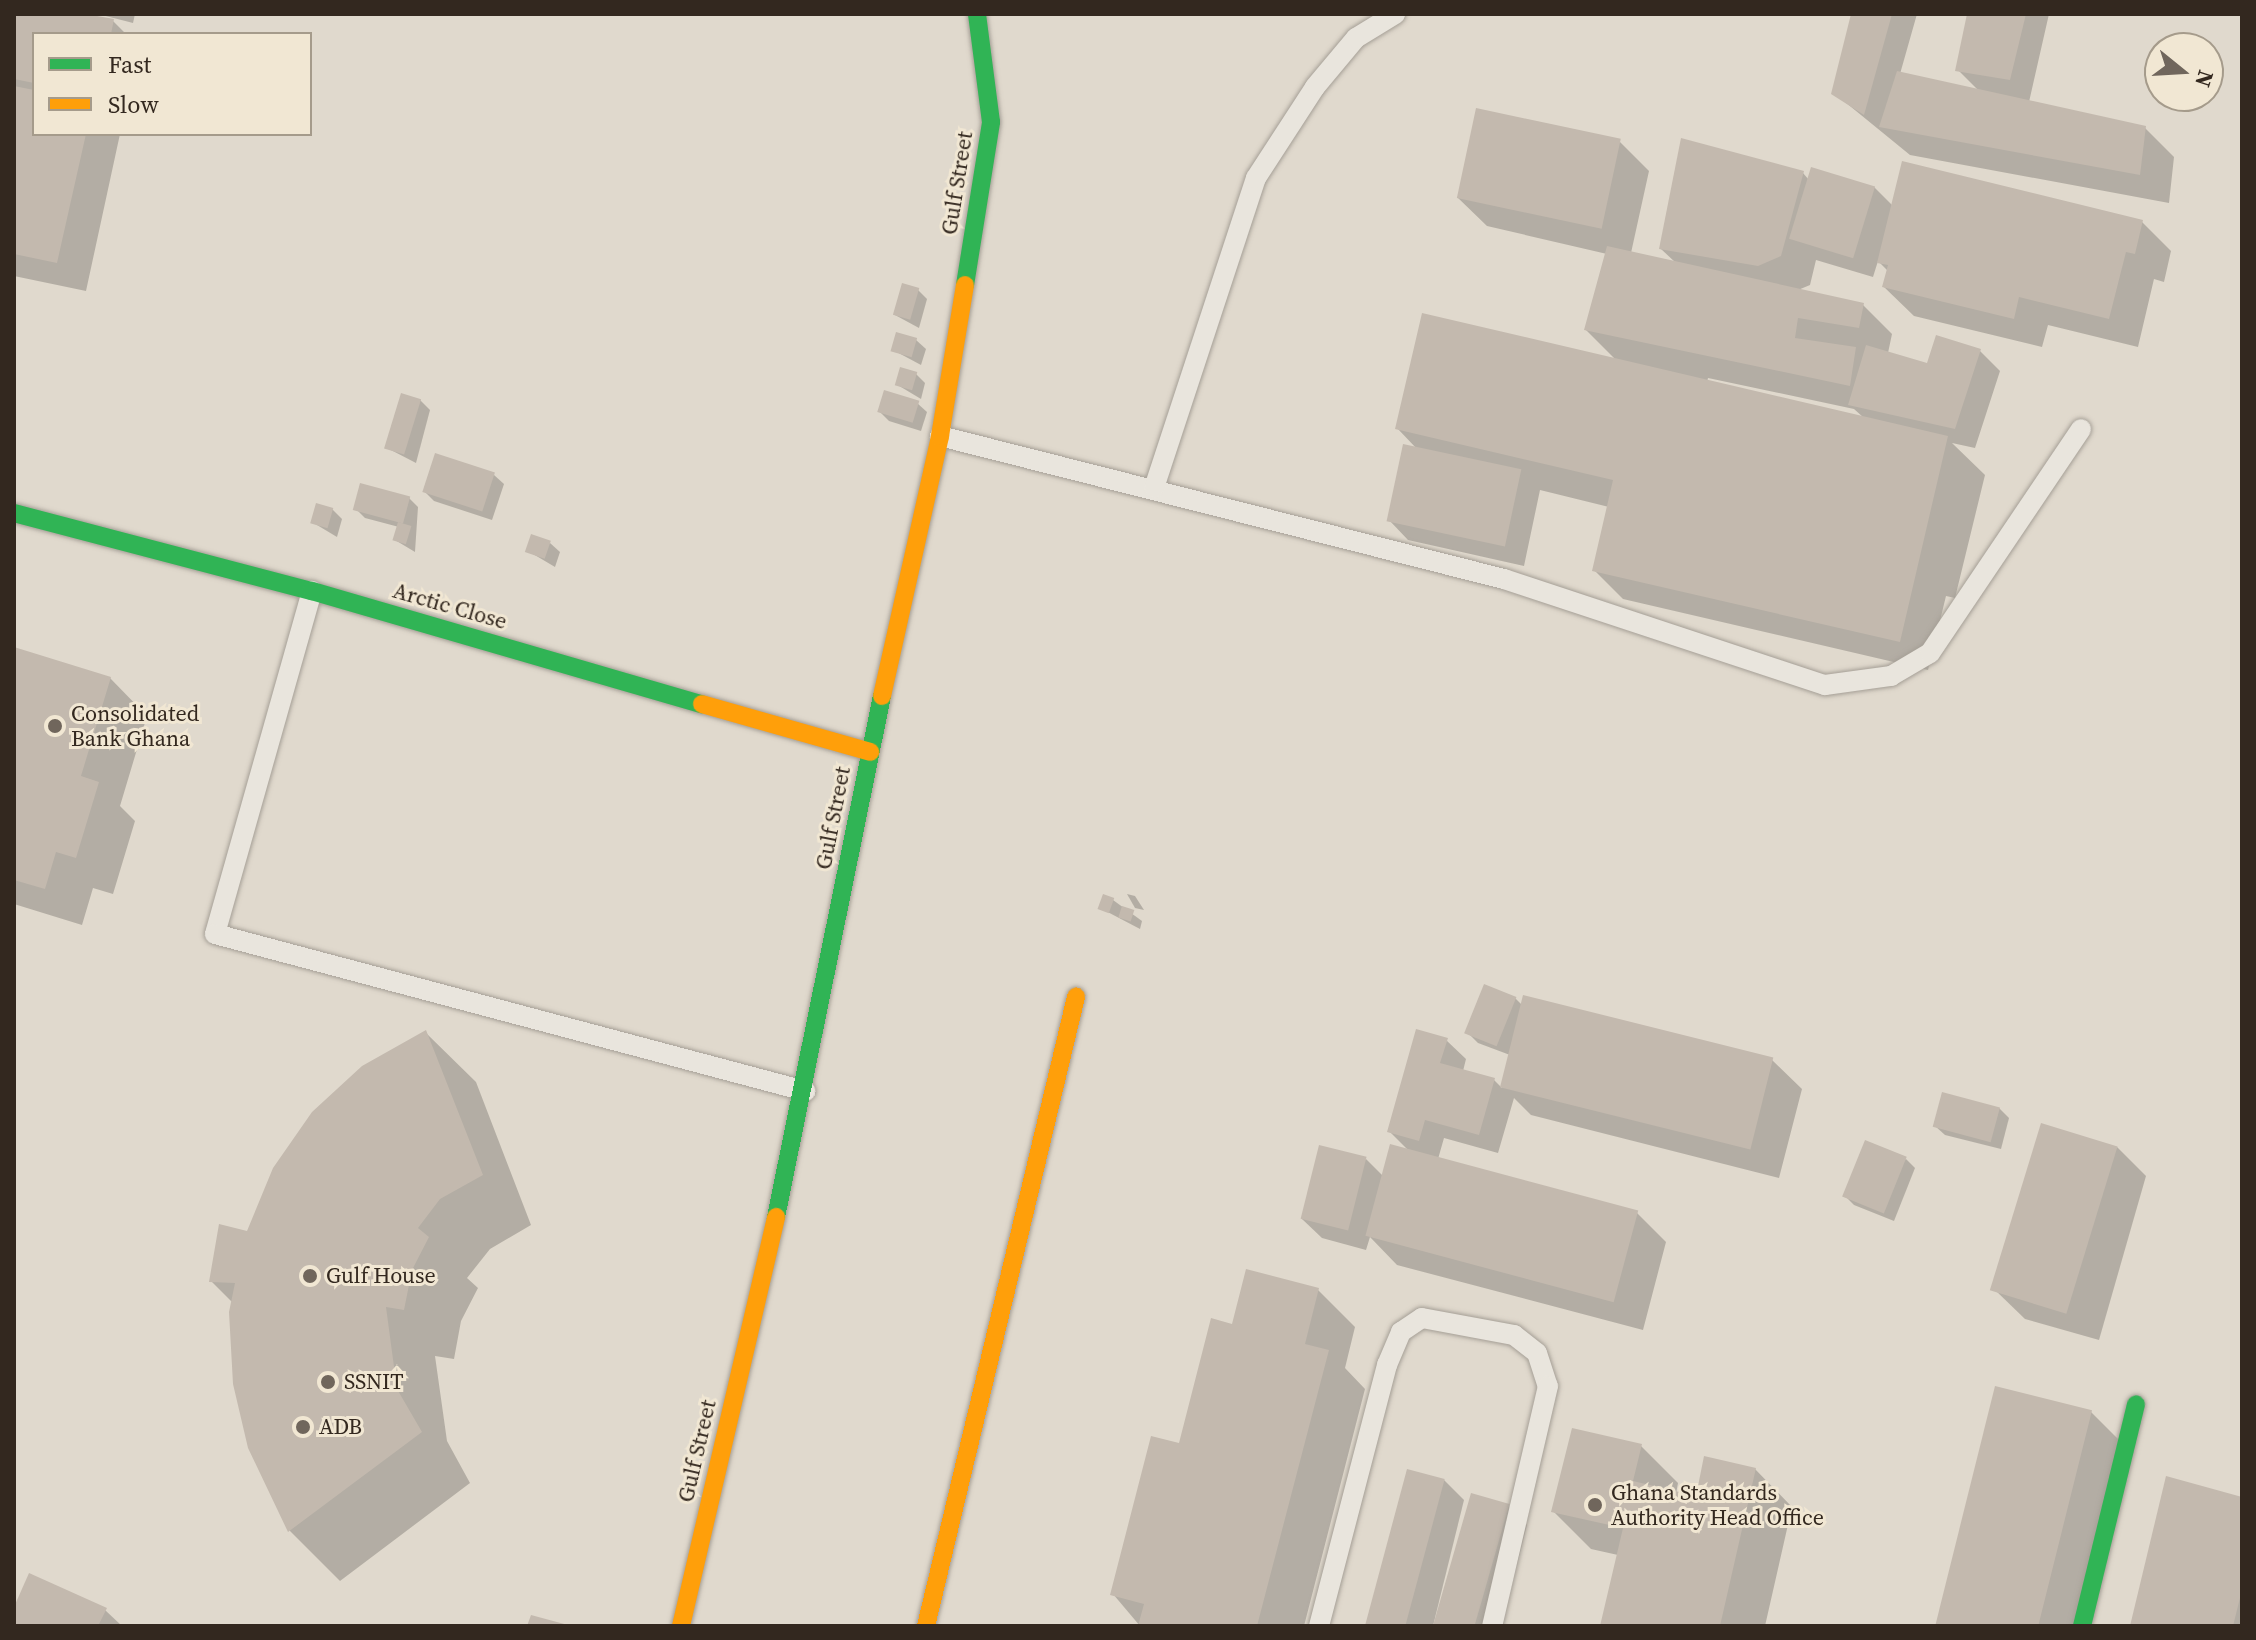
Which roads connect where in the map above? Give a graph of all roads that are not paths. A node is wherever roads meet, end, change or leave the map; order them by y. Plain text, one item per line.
1 (977, 14) edge
2 (1395, 14) edge
3 (2081, 429) dead end
4 (940, 436) junction
5 (1154, 488) junction
6 (14, 513) edge
7 (312, 591) junction
8 (870, 752) junction
9 (1076, 997) dead end
10 (805, 1091) junction
11 (2136, 1405) dead end
12 (681, 1626) edge
13 (926, 1626) edge
14 (1319, 1626) edge
15 (1492, 1626) edge
16 (2082, 1626) edge

1 - 4 street, Gulf Street
2 - 5 lane
3 - 5 lane
4 - 5 lane
4 - 8 street, Gulf Street
6 - 7 street, Arctic Close
7 - 8 street, Arctic Close
7 - 10 lane
8 - 10 street, Gulf Street
9 - 13 street
10 - 12 street, Gulf Street
11 - 16 street
14 - 15 lane

